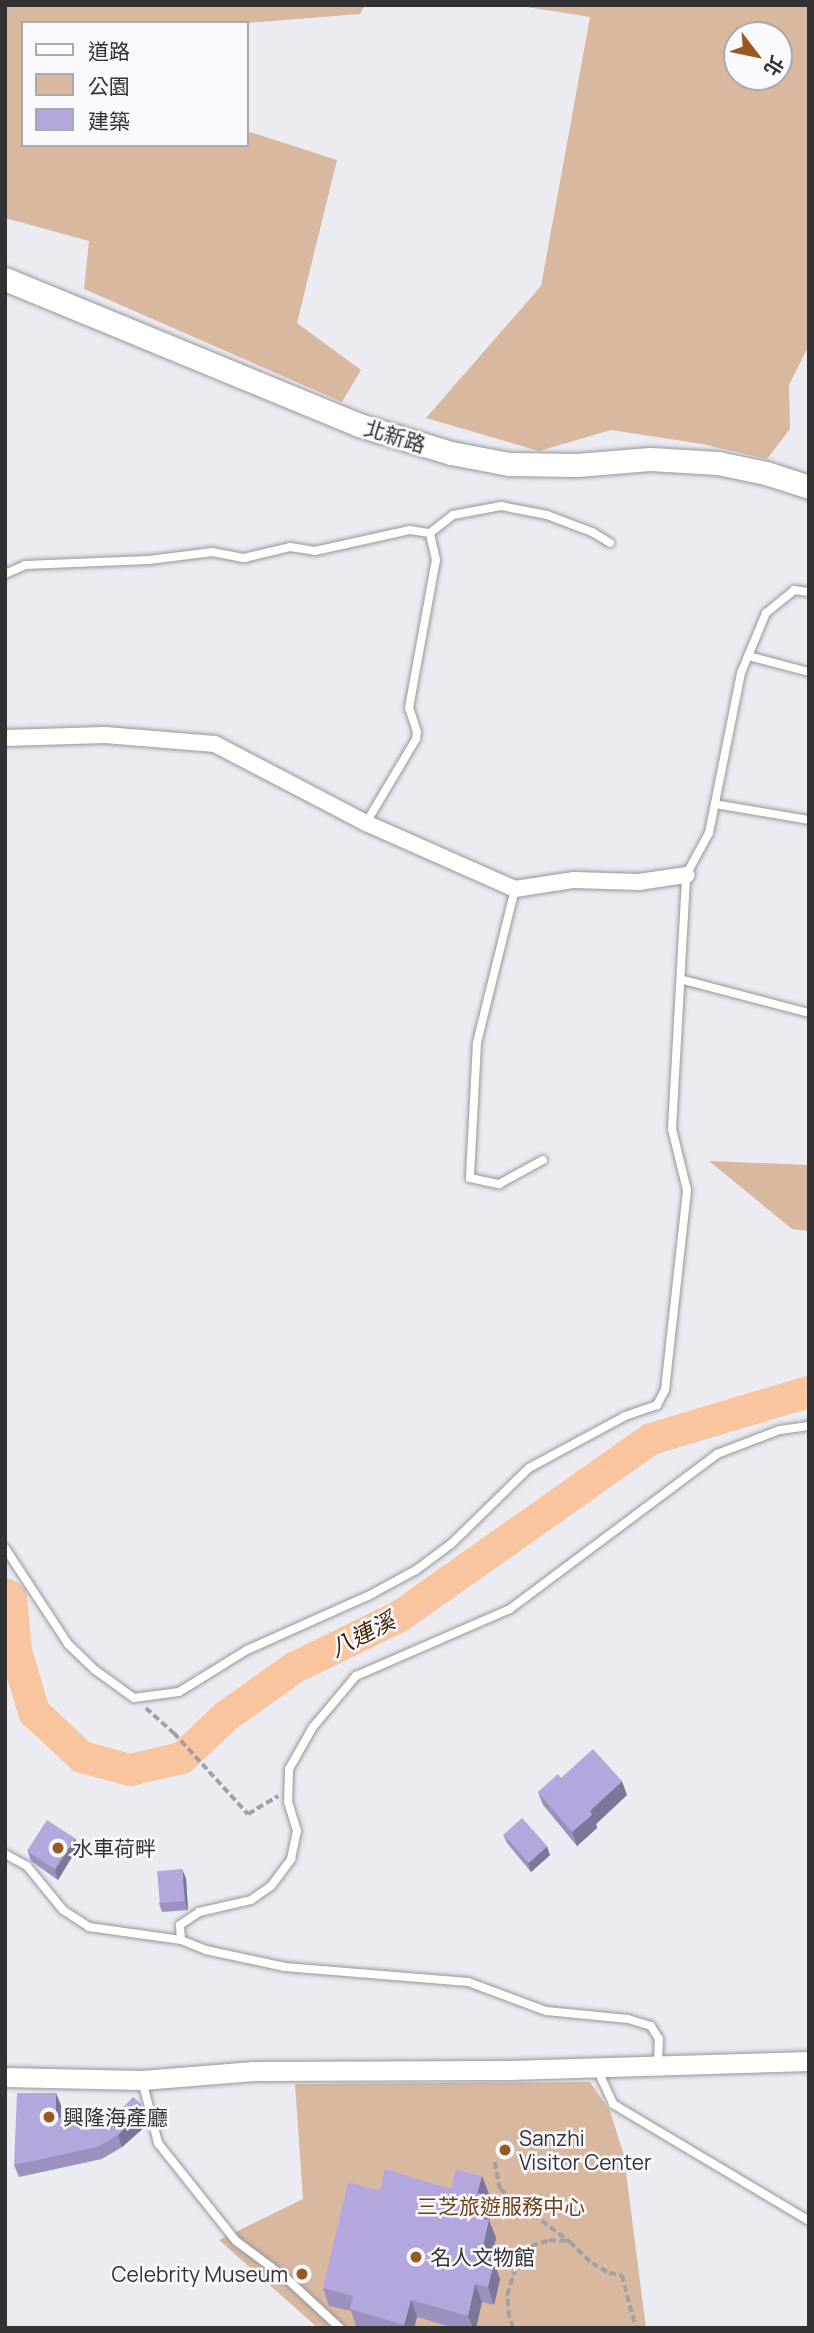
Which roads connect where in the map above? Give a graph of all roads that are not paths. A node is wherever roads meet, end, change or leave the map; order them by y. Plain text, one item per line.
1 (5, 279) edge
2 (809, 486) edge
3 (430, 533) junction
4 (610, 543) dead end
5 (5, 575) edge
6 (809, 592) edge
7 (748, 656) junction
8 (809, 672) edge
9 (5, 738) edge
10 (715, 804) junction
11 (809, 820) edge
12 (366, 823) junction
13 (686, 875) junction
14 (515, 889) junction
15 (683, 980) junction
16 (809, 1013) edge
17 (543, 1160) dead end
18 (809, 1426) edge
19 (5, 1548) edge
20 (5, 1854) edge
21 (181, 1940) junction
22 (809, 2061) edge
23 (658, 2064) junction
24 (597, 2067) junction
25 (5, 2077) edge
26 (142, 2080) junction
27 (809, 2221) edge
28 (340, 2328) edge

1 - 2 main road, 北新路
3 - 4 lane
3 - 5 lane
3 - 12 lane
6 - 7 lane
7 - 8 lane
7 - 10 lane
9 - 12 street
10 - 11 lane
10 - 13 lane
12 - 14 street
13 - 14 street
13 - 15 lane
14 - 17 lane
15 - 16 lane
15 - 19 lane
18 - 21 lane
20 - 21 lane
21 - 23 lane
22 - 23 street
23 - 24 street
24 - 26 street
24 - 27 lane
25 - 26 street
26 - 28 lane

